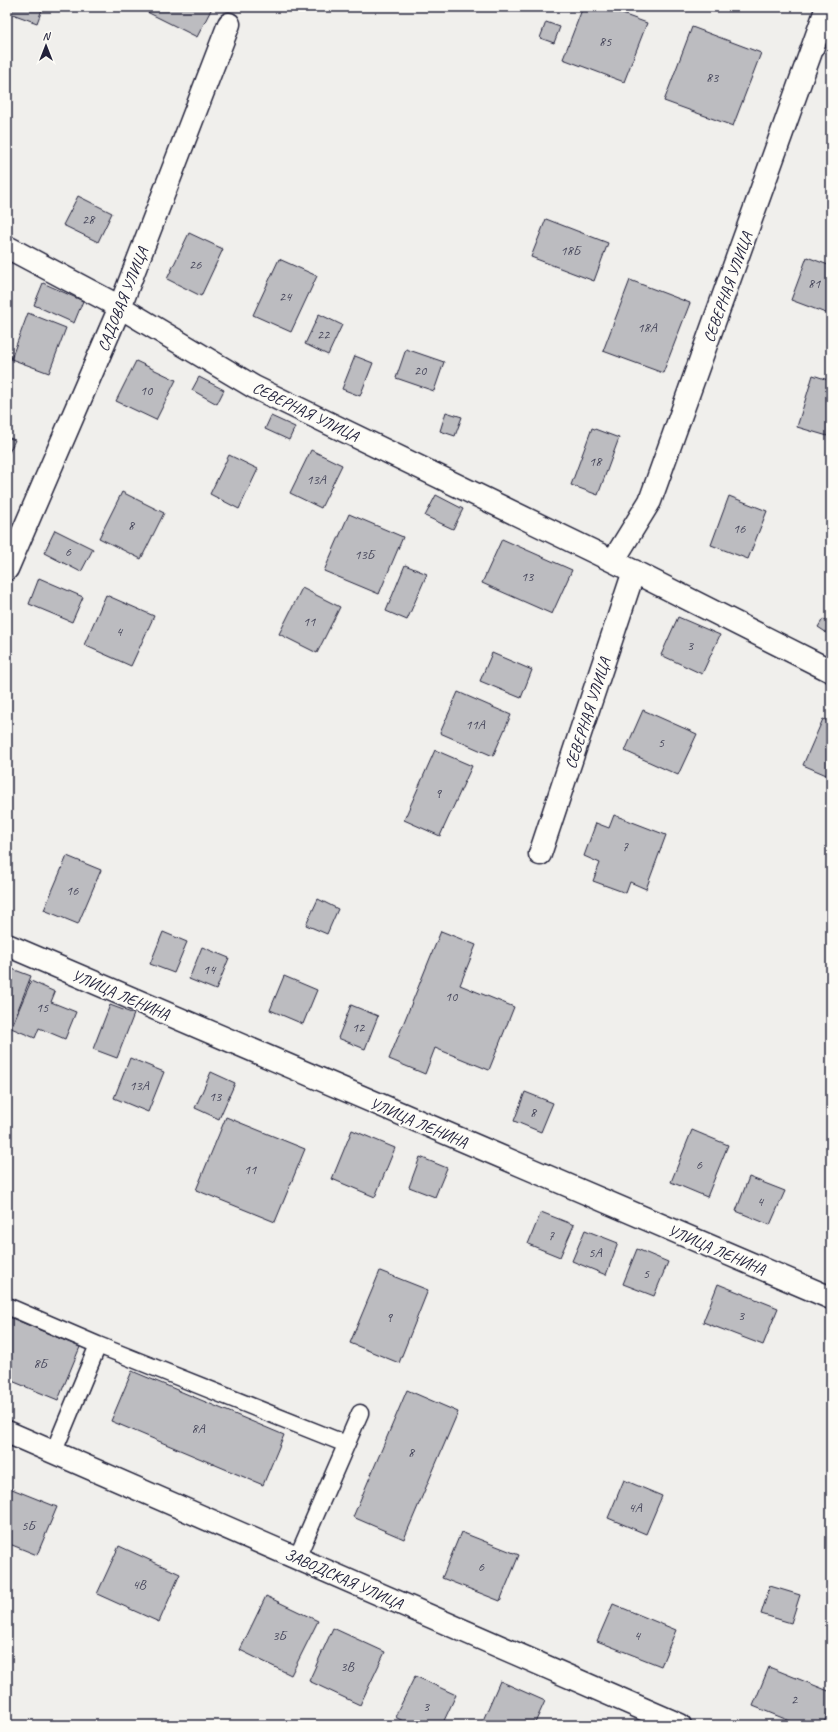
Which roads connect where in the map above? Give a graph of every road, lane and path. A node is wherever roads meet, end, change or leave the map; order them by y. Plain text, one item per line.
1 (827, 7) edge
2 (229, 24) dead end
3 (7, 247) edge
4 (120, 307) junction
5 (613, 560) junction
6 (7, 570) edge
7 (634, 571) junction
8 (831, 671) edge
9 (540, 854) dead end
10 (7, 945) edge
11 (831, 1298) edge
12 (7, 1306) edge
13 (98, 1344) junction
14 (360, 1413) dead end
15 (7, 1432) edge
16 (346, 1444) junction
17 (54, 1451) junction
18 (297, 1558) junction
19 (680, 1725) edge

1 - 5 street, СЕВЕРНАЯ УЛИЦА
2 - 4 street, САДОВАЯ УЛИЦА
3 - 4 street, СЕВЕРНАЯ УЛИЦА
4 - 5 street, СЕВЕРНАЯ УЛИЦА
4 - 6 street, САДОВАЯ УЛИЦА
5 - 7 street, СЕВЕРНАЯ УЛИЦА
7 - 8 street, СЕВЕРНАЯ УЛИЦА
7 - 9 street, СЕВЕРНАЯ УЛИЦА
10 - 11 street, УЛИЦА ЛЕНИНА
12 - 13 lane
13 - 16 lane
13 - 17 lane
14 - 16 lane
15 - 17 street, ЗАВОДСКАЯ УЛИЦА
16 - 18 lane
17 - 18 street, ЗАВОДСКАЯ УЛИЦА
18 - 19 street, ЗАВОДСКАЯ УЛИЦА

